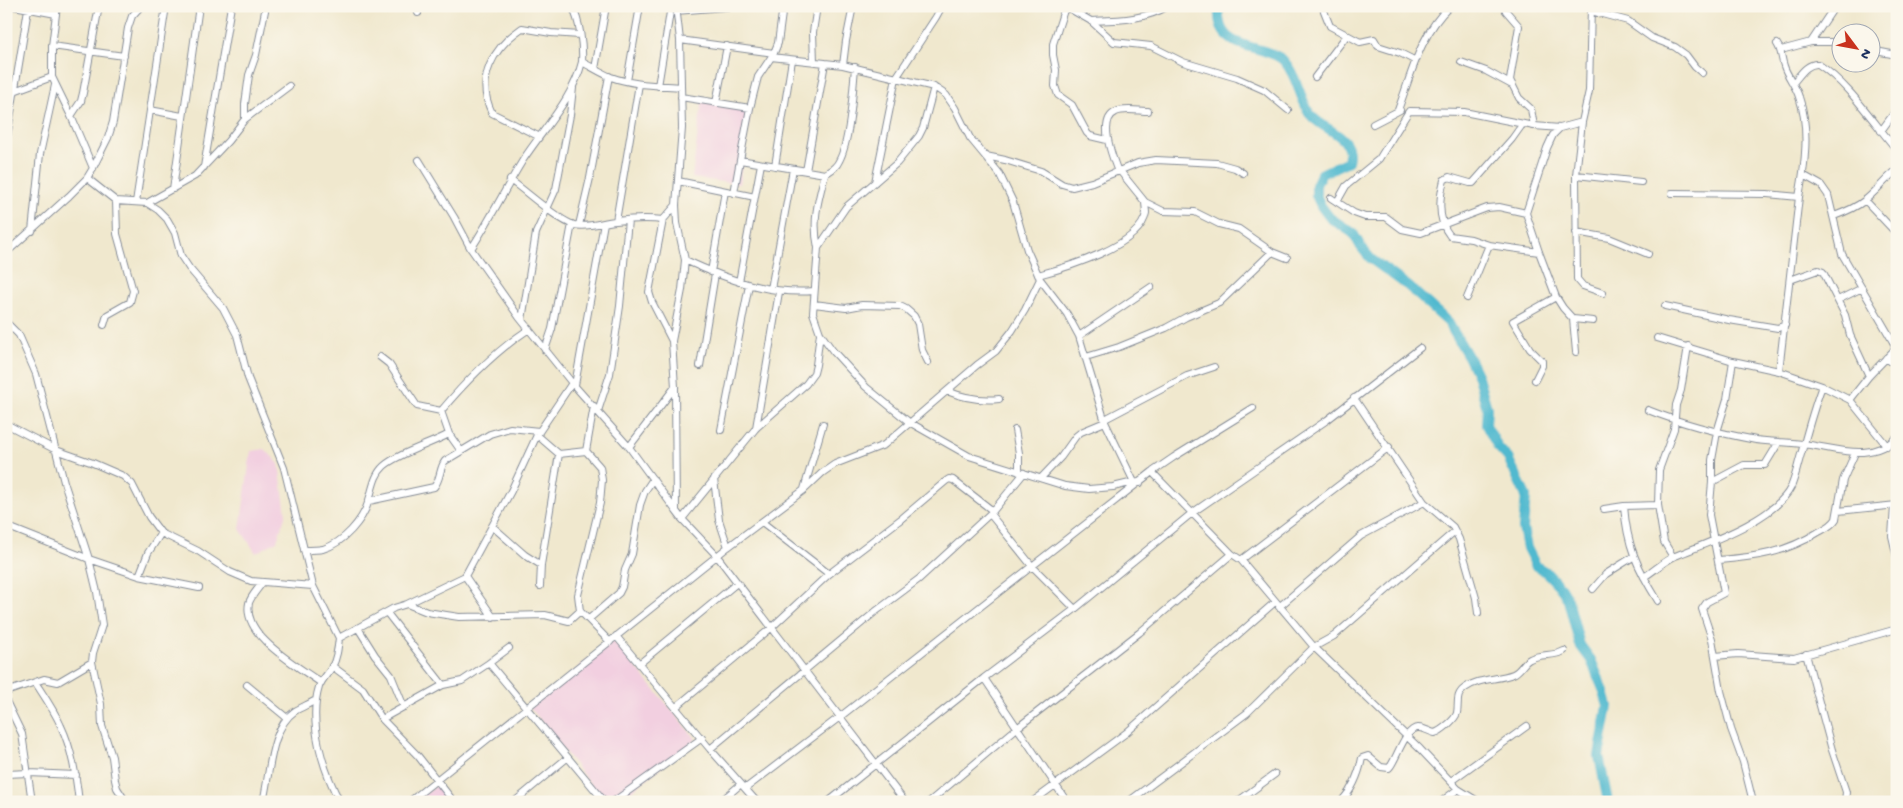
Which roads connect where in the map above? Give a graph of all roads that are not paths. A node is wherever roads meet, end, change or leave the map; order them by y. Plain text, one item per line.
1 (14, 6) edge
2 (57, 6) edge
3 (98, 6) edge
4 (141, 6) edge
5 (166, 6) edge
6 (199, 6) edge
7 (231, 6) edge
8 (266, 6) edge
9 (606, 6) edge
10 (640, 6) edge
11 (737, 6) edge
12 (783, 6) edge
13 (817, 6) edge
14 (854, 6) edge
15 (942, 6) edge
16 (1065, 6) edge
17 (1168, 6) edge
18 (1322, 6) edge
19 (1450, 6) edge
20 (1504, 6) edge
21 (1835, 6) edge
22 (574, 8) edge
23 (674, 8) edge
24 (1591, 8) edge
25 (28, 9) junction
26 (56, 14) junction
27 (1091, 22) junction
28 (580, 35) junction
29 (1347, 35) junction
30 (680, 40) junction
31 (1811, 42) junction
32 (1830, 42) edge
33 (52, 46) junction
34 (727, 46) junction
35 (91, 50) junction
36 (1880, 52) edge
37 (773, 55) junction
38 (1897, 55) edge
39 (124, 56) junction
40 (792, 60) junction
41 (1414, 60) junction
42 (582, 62) junction
43 (814, 62) junction
44 (1461, 62) dead end
45 (825, 63) junction
46 (843, 65) junction
47 (855, 68) junction
48 (595, 69) junction
49 (1702, 73) dead end
50 (52, 76) junction
51 (609, 76) junction
52 (1315, 77) dead end
53 (896, 78) junction
54 (626, 81) junction
55 (1793, 82) junction
56 (639, 84) junction
57 (54, 85) junction
58 (1512, 85) junction
59 (289, 86) dead end
60 (658, 86) junction
61 (681, 87) junction
62 (934, 87) junction
63 (573, 88) junction
64 (10, 93) edge
65 (681, 97) junction
66 (716, 103) junction
67 (750, 108) junction
68 (1897, 109) edge
69 (150, 110) junction
70 (1288, 110) dead end
71 (1398, 110) junction
72 (1409, 111) junction
73 (1148, 112) dead end
74 (71, 116) junction
75 (182, 116) junction
76 (245, 119) junction
77 (1582, 122) junction
78 (1373, 124) dead end
79 (1522, 124) junction
80 (1534, 126) junction
81 (1560, 128) junction
82 (1881, 131) junction
83 (538, 136) junction
84 (1107, 140) junction
85 (6, 143) edge
86 (1897, 150) edge
87 (986, 156) junction
88 (419, 160) dead end
89 (740, 160) junction
90 (761, 164) junction
91 (775, 166) junction
92 (204, 167) junction
93 (93, 168) junction
94 (793, 169) junction
95 (1897, 170) edge
96 (806, 171) junction
97 (1119, 171) junction
98 (1243, 173) dead end
99 (825, 174) junction
100 (1576, 175) junction
101 (1803, 175) junction
102 (87, 178) junction
103 (510, 180) junction
104 (678, 181) junction
105 (875, 182) junction
106 (1641, 182) dead end
107 (173, 188) junction
108 (725, 191) junction
109 (1672, 192) dead end
110 (734, 193) junction
111 (755, 197) junction
112 (1799, 197) junction
113 (1865, 200) junction
114 (116, 201) junction
115 (136, 202) junction
116 (1145, 202) junction
117 (148, 203) junction
118 (676, 205) junction
119 (548, 208) junction
120 (1526, 213) junction
121 (1834, 216) junction
122 (628, 220) junction
123 (663, 220) junction
124 (616, 221) junction
125 (604, 223) junction
126 (576, 225) junction
127 (1443, 226) junction
128 (32, 231) junction
129 (1576, 232) junction
130 (1897, 234) edge
131 (1489, 245) junction
132 (818, 248) junction
133 (471, 249) junction
134 (1272, 252) junction
135 (1539, 252) junction
136 (6, 254) edge
137 (1648, 254) dead end
138 (1287, 258) dead end
139 (685, 260) junction
140 (713, 273) junction
141 (1039, 277) junction
142 (1790, 280) junction
143 (739, 282) junction
144 (749, 285) junction
145 (1152, 287) dead end
146 (1862, 288) junction
147 (771, 289) junction
148 (814, 291) junction
149 (779, 292) junction
150 (1603, 293) dead end
151 (1556, 297) junction
152 (1467, 298) dead end
153 (1838, 300) junction
154 (814, 304) junction
155 (1665, 306) dead end
156 (1573, 319) junction
157 (522, 320) junction
158 (6, 322) edge
159 (1593, 322) dead end
160 (104, 325) dead end
161 (1781, 327) junction
162 (529, 329) junction
163 (820, 333) junction
164 (1078, 336) junction
165 (1657, 338) dead end
166 (672, 341) junction
167 (1688, 346) junction
168 (1896, 347) edge
169 (1420, 348) dead end
170 (546, 350) junction
171 (1576, 352) dead end
172 (380, 357) dead end
173 (1086, 357) junction
174 (1886, 358) junction
175 (1733, 360) junction
176 (928, 362) dead end
177 (700, 366) dead end
178 (1897, 366) edge
179 (1214, 367) dead end
180 (1778, 371) junction
181 (1869, 376) junction
182 (1535, 380) dead end
183 (574, 384) junction
184 (1822, 386) junction
185 (675, 387) junction
186 (947, 391) junction
187 (1354, 398) junction
188 (999, 399) dead end
189 (1850, 400) junction
190 (1253, 408) dead end
191 (596, 409) junction
192 (1648, 410) dead end
193 (441, 411) junction
194 (1674, 420) junction
195 (1105, 421) junction
196 (909, 422) junction
197 (6, 424) edge
198 (823, 424) dead end
199 (756, 428) junction
200 (721, 430) dead end
201 (1016, 430) dead end
202 (1716, 432) junction
203 (538, 433) junction
204 (450, 434) junction
205 (1897, 437) edge
206 (1779, 442) junction
207 (1804, 444) junction
208 (1888, 446) junction
209 (629, 447) junction
210 (1389, 448) junction
211 (56, 450) junction
212 (586, 450) junction
213 (461, 451) junction
214 (1855, 452) junction
215 (559, 454) junction
216 (1021, 472) junction
217 (1152, 472) junction
218 (1041, 478) junction
219 (653, 479) junction
220 (714, 479) junction
221 (1137, 482) junction
222 (1712, 482) junction
223 (804, 490) junction
224 (369, 501) junction
225 (1424, 502) junction
226 (1658, 504) junction
227 (1895, 505) edge
228 (1624, 506) junction
229 (1604, 509) dead end
230 (676, 510) junction
231 (1838, 511) junction
232 (992, 513) junction
233 (1192, 513) junction
234 (682, 519) junction
235 (762, 522) junction
236 (6, 526) edge
237 (492, 526) junction
238 (1455, 531) junction
239 (161, 534) junction
240 (1713, 542) junction
241 (728, 547) junction
242 (304, 550) junction
243 (1232, 554) junction
244 (717, 556) junction
245 (1633, 556) junction
246 (1673, 557) junction
247 (1897, 557) edge
248 (89, 559) junction
249 (1241, 560) junction
250 (1719, 560) junction
251 (541, 565) junction
252 (1032, 566) junction
253 (829, 574) junction
254 (138, 576) junction
255 (465, 576) junction
256 (1644, 578) junction
257 (262, 583) junction
258 (737, 584) junction
259 (312, 586) junction
260 (540, 586) dead end
261 (199, 588) dead end
262 (1592, 589) dead end
263 (1658, 601) dead end
264 (407, 604) junction
265 (1277, 604) junction
266 (1075, 610) junction
267 (580, 611) junction
268 (387, 613) junction
269 (1478, 613) dead end
270 (493, 617) junction
271 (589, 619) junction
272 (358, 628) junction
273 (771, 628) junction
274 (1897, 629) edge
275 (616, 636) junction
276 (339, 638) junction
277 (610, 642) junction
278 (1314, 647) junction
279 (509, 648) dead end
280 (1564, 651) dead end
281 (1806, 654) junction
282 (1715, 656) junction
283 (92, 662) junction
284 (488, 663) junction
285 (639, 664) junction
286 (332, 666) junction
287 (806, 672) junction
288 (984, 678) junction
289 (35, 682) junction
290 (321, 683) junction
291 (247, 685) dead end
292 (443, 685) junction
293 (6, 692) edge
294 (316, 700) junction
295 (6, 701) edge
296 (404, 707) junction
297 (526, 707) junction
298 (676, 707) junction
299 (840, 716) junction
300 (287, 718) junction
301 (382, 719) junction
302 (1527, 726) dead end
303 (1017, 728) junction
304 (1407, 736) junction
305 (702, 738) junction
306 (710, 749) junction
307 (567, 758) junction
308 (876, 764) junction
309 (29, 773) junction
310 (6, 774) edge
311 (1275, 774) dead end
312 (76, 775) junction
313 (437, 780) junction
314 (1451, 781) junction
315 (1055, 784) junction
316 (743, 786) junction
317 (1458, 789) junction
318 (32, 802) edge
319 (79, 802) edge
320 (126, 802) edge
321 (263, 802) edge
322 (340, 802) edge
323 (409, 802) edge
324 (454, 802) edge
325 (514, 802) edge
326 (605, 802) edge
327 (613, 802) edge
328 (720, 802) edge
329 (757, 802) edge
330 (828, 802) edge
331 (905, 802) edge
332 (928, 802) edge
333 (1032, 802) edge
334 (1067, 802) edge
335 (1128, 802) edge
336 (1237, 802) edge
337 (1341, 802) edge
338 (1441, 802) edge
339 (1479, 802) edge
340 (1753, 802) edge
341 (1845, 802) edge

1 - 25 street
2 - 26 street
3 - 35 street
4 - 39 street
5 - 69 street
6 - 75 street
7 - 92 street
8 - 76 street
9 - 48 street
10 - 54 street
11 - 23 street
12 - 37 street
13 - 43 street
14 - 46 street
15 - 53 street
16 - 27 street
16 - 84 street
17 - 27 street
18 - 29 street
19 - 41 street
20 - 58 street
21 - 31 street
22 - 28 street
23 - 30 street
23 - 60 street
24 - 49 street
24 - 77 street
25 - 26 street
25 - 64 street
26 - 33 street
27 - 70 street
28 - 42 street
28 - 83 street
29 - 41 street
29 - 52 street
30 - 34 street
30 - 61 street
31 - 32 street
31 - 55 street
33 - 35 street
33 - 50 street
34 - 37 street
34 - 66 street
35 - 39 street
35 - 74 street
36 - 38 street
37 - 40 street
37 - 67 street
39 - 93 street
40 - 43 street
40 - 91 street
41 - 71 street
42 - 48 street
42 - 63 street
43 - 45 street
44 - 58 street
45 - 46 street
45 - 96 street
46 - 47 street
47 - 53 street
47 - 99 street
48 - 51 street
50 - 57 street
50 - 64 street
51 - 54 street
51 - 126 street
53 - 62 street
53 - 105 street
54 - 56 street
55 - 82 street
55 - 101 street
56 - 60 street
56 - 124 street
57 - 74 street
57 - 128 street
58 - 80 street
59 - 76 street
60 - 61 street
61 - 65 street
62 - 87 street
62 - 105 street
63 - 83 street
63 - 119 street
64 - 85 street
65 - 66 street
65 - 104 street
66 - 67 street
67 - 89 street
68 - 82 street
69 - 75 street
69 - 115 street
71 - 72 street
71 - 78 street
72 - 79 street
72 - 127 street
73 - 84 street
74 - 93 street
75 - 107 street
76 - 92 street
77 - 81 street
77 - 100 street
79 - 80 street
79 - 127 street
80 - 81 street
81 - 120 street
82 - 86 street
83 - 103 street
84 - 97 street
87 - 97 street
87 - 141 street
88 - 133 street
89 - 90 street
89 - 110 street
90 - 91 street
90 - 111 street
91 - 94 street
92 - 107 street
93 - 102 street
94 - 96 street
94 - 147 street
95 - 113 street
96 - 99 street
97 - 98 street
97 - 116 street
99 - 132 street
100 - 106 street
100 - 129 street
101 - 112 street
101 - 121 street
102 - 114 street
102 - 128 street
103 - 119 street
103 - 133 street
104 - 108 street
104 - 118 street
105 - 132 street
107 - 117 street
108 - 110 street
108 - 140 street
109 - 112 street
110 - 111 street
111 - 143 street
112 - 142 street
113 - 121 street
113 - 130 street
114 - 115 street
114 - 160 street
115 - 117 street
116 - 134 street
116 - 141 street
117 - 242 street
118 - 123 street
118 - 139 street
119 - 126 street
119 - 157 street
120 - 127 street
120 - 135 street
121 - 146 street
122 - 123 street
122 - 124 street
122 - 191 street
123 - 166 street
124 - 125 street
125 - 126 street
125 - 183 street
126 - 170 street
127 - 131 street
128 - 136 street
129 - 137 street
129 - 150 street
131 - 135 street
131 - 152 street
132 - 148 street
133 - 157 street
134 - 138 street
134 - 173 street
135 - 151 street
139 - 140 street
139 - 166 street
140 - 143 street
140 - 177 street
141 - 164 street
141 - 186 street
142 - 153 street
142 - 161 street
143 - 144 street
144 - 147 street
144 - 200 street
145 - 164 street
146 - 153 street
146 - 168 street
147 - 149 street
148 - 149 street
148 - 154 street
149 - 199 street
151 - 156 street
151 - 182 street
153 - 181 street
154 - 163 street
154 - 176 street
155 - 161 street
156 - 159 street
156 - 171 street
157 - 162 street
158 - 211 street
161 - 180 street
162 - 170 street
162 - 193 street
163 - 196 street
163 - 199 street
164 - 173 street
165 - 167 street
166 - 185 street
167 - 175 street
167 - 194 street
168 - 174 street
169 - 187 street
170 - 183 street
172 - 193 street
173 - 195 street
174 - 178 street
174 - 181 street
175 - 180 street
175 - 202 street
179 - 195 street
180 - 184 street
181 - 189 street
183 - 191 street
183 - 203 street
184 - 189 street
184 - 207 street
185 - 209 street
185 - 230 street
186 - 188 street
186 - 196 street
187 - 210 street
187 - 233 street
189 - 208 street
190 - 217 street
191 - 209 street
191 - 212 street
192 - 194 street
193 - 204 street
194 - 202 street
194 - 226 street
195 - 218 street
195 - 221 street
196 - 216 street
196 - 223 street
197 - 211 street
198 - 223 street
199 - 220 street
201 - 216 street
202 - 206 street
202 - 222 street
203 - 213 street
203 - 215 street
203 - 237 street
204 - 213 street
204 - 224 street
205 - 208 street
206 - 207 street
206 - 222 street
207 - 214 street
207 - 240 street
208 - 214 street
209 - 219 street
210 - 225 street
210 - 249 street
211 - 239 street
211 - 248 street
212 - 215 street
212 - 267 street
213 - 224 street
214 - 231 street
215 - 251 street
216 - 218 street
216 - 232 street
217 - 221 street
217 - 233 street
218 - 221 street
219 - 230 street
219 - 271 street
220 - 234 street
220 - 241 street
221 - 252 street
222 - 240 street
223 - 235 street
224 - 242 street
225 - 238 street
225 - 265 street
226 - 228 street
226 - 246 street
227 - 231 street
227 - 247 street
228 - 229 street
228 - 245 street
230 - 234 street
231 - 250 street
232 - 252 street
232 - 253 street
232 - 287 street
233 - 243 street
233 - 266 street
234 - 244 street
235 - 241 street
235 - 253 street
236 - 248 street
237 - 251 street
237 - 255 street
238 - 269 street
238 - 278 street
239 - 254 street
239 - 257 street
240 - 246 street
240 - 250 street
241 - 244 street
242 - 259 street
243 - 249 street
243 - 303 street
244 - 258 street
244 - 275 street
245 - 256 street
245 - 262 street
246 - 256 street
248 - 254 street
248 - 283 street
249 - 265 street
250 - 282 street
251 - 260 street
252 - 266 street
252 - 299 street
253 - 273 street
254 - 261 street
255 - 264 street
255 - 270 street
256 - 263 street
257 - 259 street
257 - 290 street
258 - 273 street
258 - 285 street
259 - 276 street
264 - 268 street
264 - 270 street
265 - 278 street
265 - 315 street
266 - 288 street
267 - 270 street
267 - 271 street
268 - 272 street
268 - 292 street
271 - 277 street
272 - 276 street
272 - 296 street
273 - 287 street
273 - 298 street
274 - 281 street
275 - 277 street
275 - 285 street
276 - 286 street
277 - 297 street
278 - 304 street
278 - 335 street
279 - 284 street
280 - 304 street
281 - 282 street
281 - 341 street
282 - 340 street
283 - 289 street
283 - 320 street
284 - 292 street
284 - 297 street
285 - 298 street
286 - 290 street
286 - 301 street
287 - 299 street
287 - 306 street
288 - 303 street
288 - 308 street
289 - 293 street
289 - 312 street
290 - 294 street
291 - 300 street
292 - 296 street
294 - 300 street
294 - 322 street
295 - 309 street
296 - 301 street
297 - 307 street
297 - 313 street
298 - 305 street
299 - 308 street
299 - 316 street
300 - 321 street
301 - 313 street
302 - 314 street
303 - 315 street
303 - 332 street
304 - 314 street
304 - 337 street
305 - 306 street
305 - 327 street
306 - 316 street
307 - 325 street
307 - 326 street
308 - 330 street
308 - 331 street
309 - 310 street
309 - 312 street
309 - 318 street
311 - 336 street
312 - 319 street
313 - 323 street
313 - 324 street
314 - 317 street
315 - 333 street
315 - 334 street
316 - 328 street
316 - 329 street
317 - 338 street
317 - 339 street

